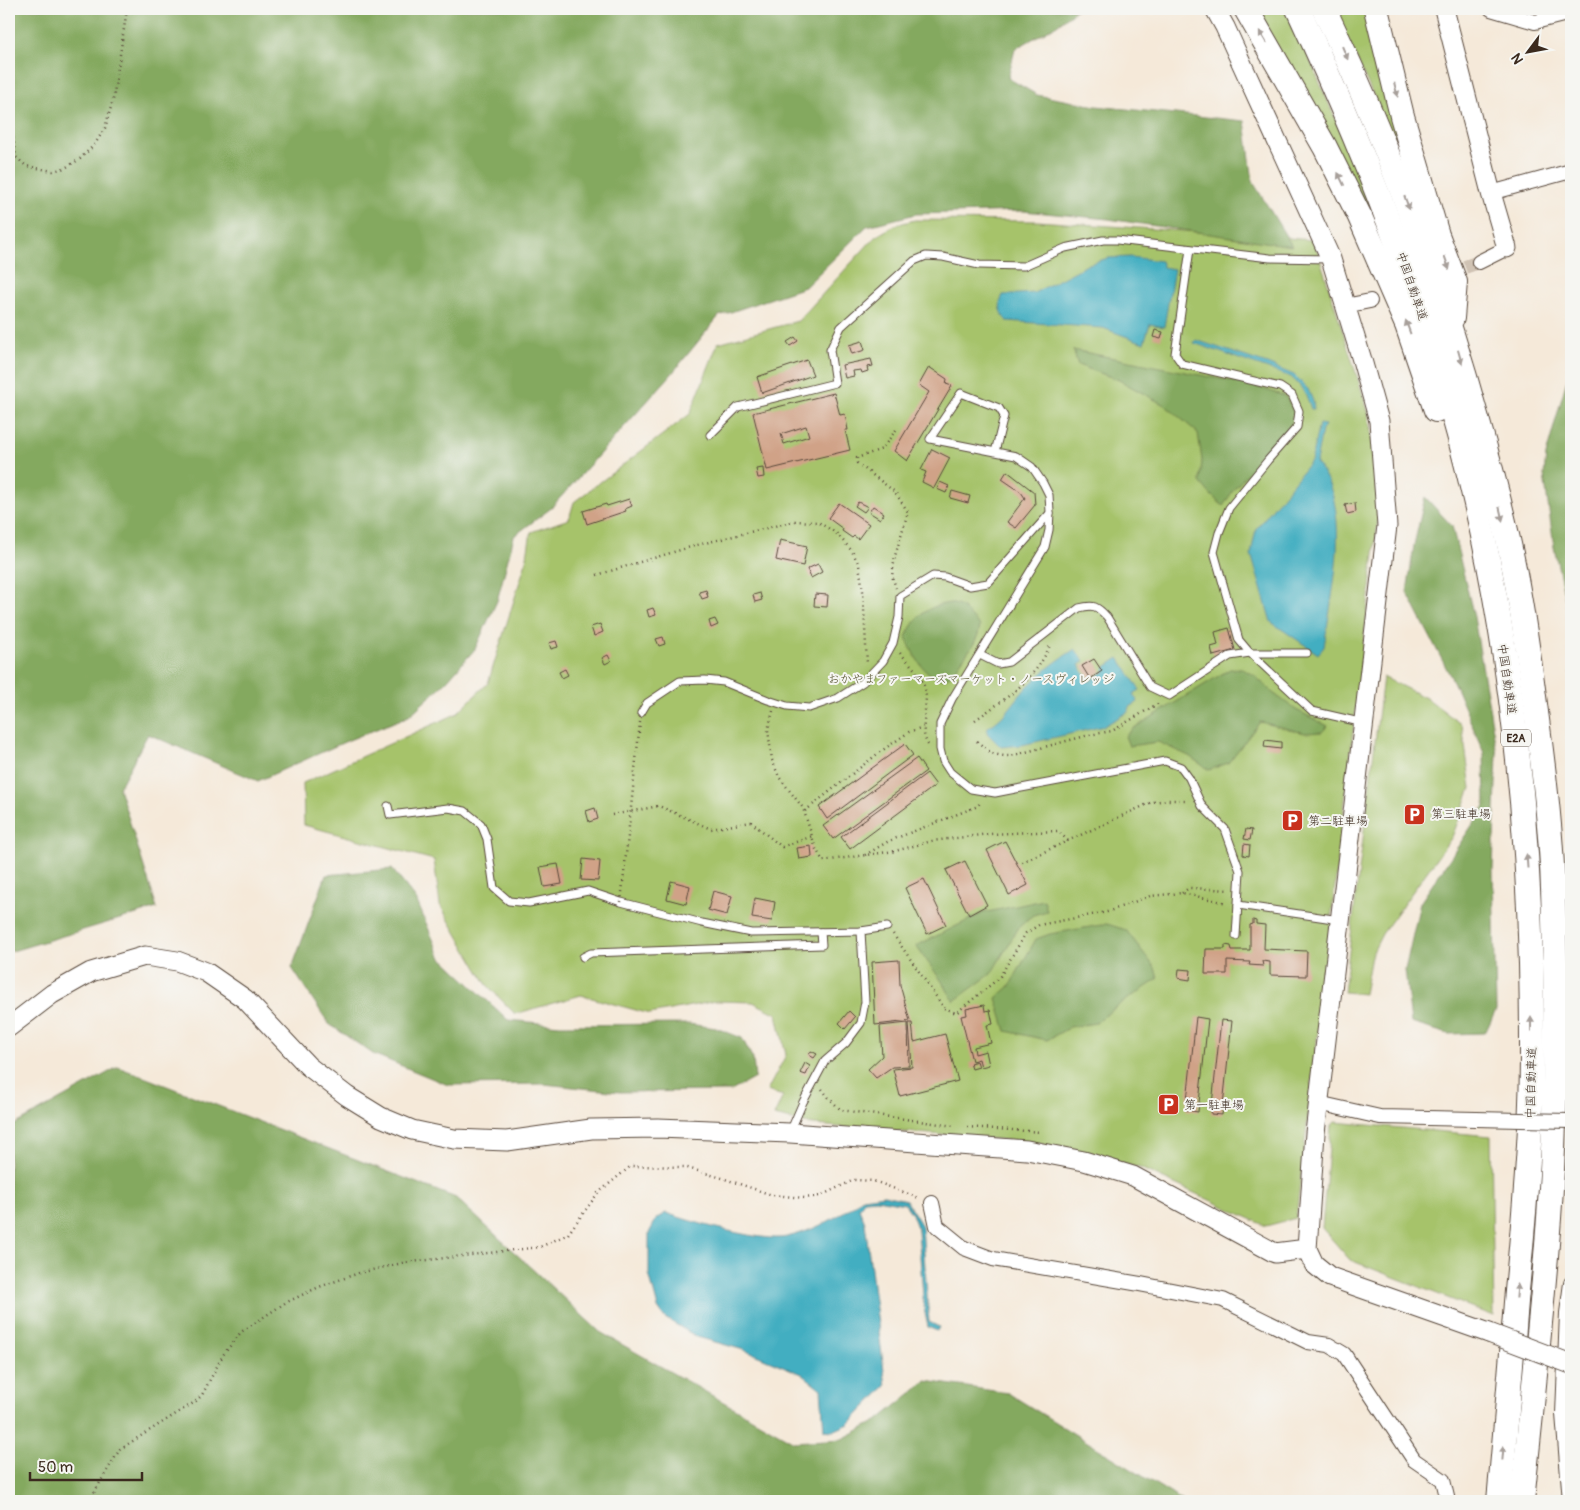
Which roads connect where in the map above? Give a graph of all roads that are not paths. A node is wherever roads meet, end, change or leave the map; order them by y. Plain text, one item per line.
1 (1214, 9) edge
2 (1246, 9) edge
3 (1298, 9) edge
4 (1324, 9) edge
5 (1376, 9) edge
6 (1444, 9) edge
7 (1491, 9) edge
8 (1571, 13) edge
9 (1571, 171) edge
10 (1491, 193) junction
11 (1507, 248) joint
12 (1190, 249) junction
13 (1331, 259) junction
14 (1479, 262) tunnel mouth
15 (1370, 300) dead end
16 (1345, 306) junction
17 (1451, 330) junction
18 (710, 435) dead end
19 (995, 452) junction
20 (1050, 512) junction
21 (1490, 573) junction
22 (1250, 653) junction
23 (1307, 654) dead end
24 (980, 655) junction
25 (641, 714) road end
26 (1364, 723) junction
27 (388, 806) dead end
28 (1238, 905) junction
29 (1340, 920) junction
30 (888, 927) road end
31 (861, 931) junction
32 (821, 932) junction
33 (1236, 936) dead end
34 (583, 957) dead end
35 (9, 1027) edge
36 (1318, 1103) junction
37 (1571, 1121) edge
38 (790, 1133) junction
39 (932, 1203) road end
40 (1307, 1249) junction
41 (1571, 1282) edge
42 (1571, 1364) edge
43 (1567, 1415) edge
44 (1448, 1501) edge
45 (1499, 1501) edge
46 (1522, 1501) edge
47 (1570, 1501) edge

1 - 13 street
21 -> 2 highway
3 - 21 highway, 中国自動車道 / E2A
4 -> 17 highway, 中国自動車道 / E2A
5 -> 17 highway
6 - 10 street
7 - 8 street
9 - 10 street
10 - 11 street
11 - 14 street
12 - 13 lane
12 - 18 lane
12 - 22 lane
13 - 16 street
15 - 16 street
16 - 26 street
17 -> 46 highway, 中国自動車道 / E2A
19 - 19 lane
19 - 20 lane
20 - 24 lane
20 - 25 lane
45 -> 21 highway, 中国自動車道 / E2A
22 - 23 lane
22 - 24 lane
22 - 26 lane
24 - 28 lane
26 - 29 street
27 - 32 lane
28 - 29 lane
28 - 33 lane
29 - 36 street
30 - 31 lane
31 - 32 lane
31 - 38 lane
32 - 34 lane
35 - 38 street
36 - 37 street, bridge
36 - 40 street
38 - 40 street
39 - 44 street
40 - 42 street, bridge
41 - 43 street
43 - 47 street

